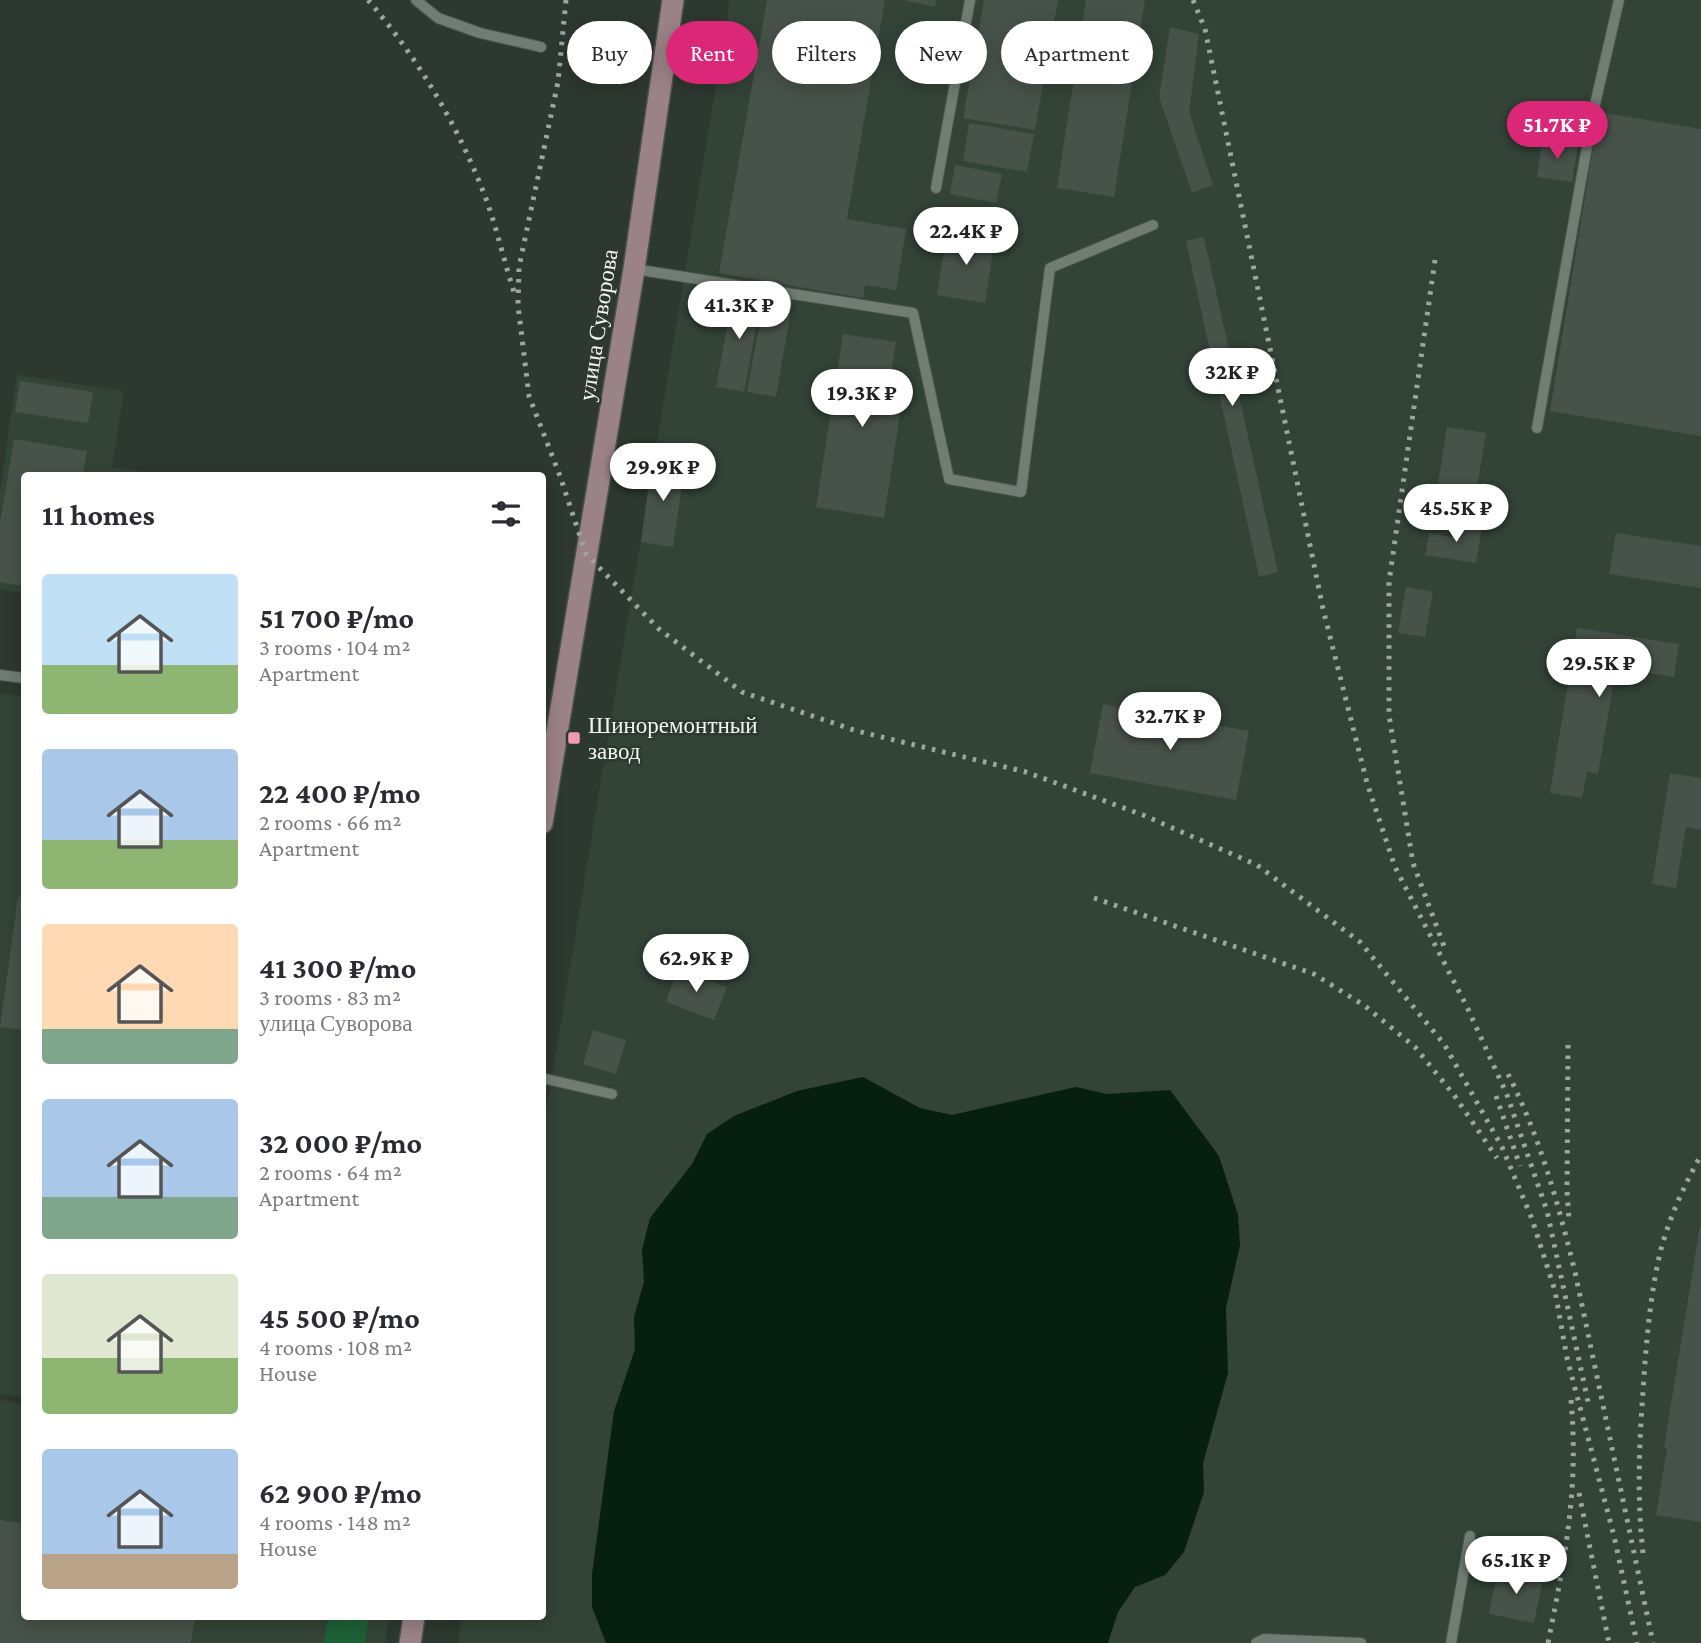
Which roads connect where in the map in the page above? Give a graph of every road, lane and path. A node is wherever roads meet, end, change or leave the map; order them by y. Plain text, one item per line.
1 (416, 0) edge
2 (673, 0) edge
3 (970, 0) edge
4 (1619, 0) edge
5 (541, 47) dead end
6 (936, 188) dead end
7 (1153, 225) dead end
8 (634, 268) junction
9 (1537, 428) dead end
10 (0, 675) edge
11 (21, 678) edge
12 (548, 758) edge
13 (546, 780) edge
14 (546, 1079) edge
15 (612, 1094) dead end
16 (1470, 1536) dead end
17 (414, 1620) edge
18 (410, 1643) edge
19 (1256, 1643) edge
20 (1360, 1643) edge
21 (1451, 1643) edge

1 - 5 lane
2 - 8 main road, улица Суворова
3 - 6 lane
4 - 9 lane
7 - 8 lane
8 - 12 main road, улица Суворова
10 - 11 lane
12 - 13 main road, улица Суворова
14 - 15 lane
16 - 21 lane
17 - 18 main road
19 - 20 lane

